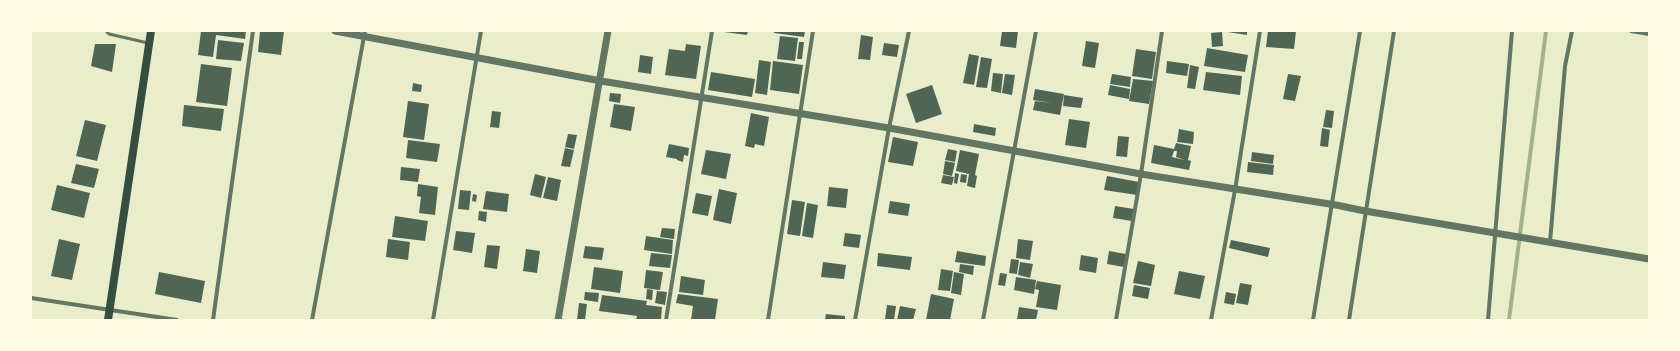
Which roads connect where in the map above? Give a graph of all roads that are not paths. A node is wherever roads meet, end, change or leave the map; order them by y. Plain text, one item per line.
1 (106, 31) edge
2 (151, 31) edge
3 (253, 31) edge
4 (335, 31) edge
5 (481, 31) edge
6 (608, 31) edge
7 (712, 31) edge
8 (814, 31) edge
9 (909, 31) edge
10 (1036, 31) edge
11 (1162, 31) edge
12 (1260, 31) edge
13 (1360, 31) edge
14 (1394, 31) edge
15 (1512, 31) edge
16 (1572, 31) edge
17 (1631, 31) edge
18 (365, 34) edge
19 (1649, 34) edge
20 (149, 43) junction
21 (476, 59) junction
22 (601, 81) junction
23 (701, 97) junction
24 (800, 114) junction
25 (889, 128) junction
26 (1014, 149) junction
27 (1141, 174) junction
28 (1235, 190) junction
29 (1333, 205) junction
30 (1365, 211) junction
31 (1496, 232) junction
32 (1550, 242) junction
33 (1649, 259) edge
34 (31, 298) edge
35 (110, 309) junction
36 (108, 320) edge
37 (177, 320) edge
38 (213, 320) edge
39 (312, 320) edge
40 (434, 320) edge
41 (558, 320) edge
42 (666, 320) edge
43 (768, 320) edge
44 (855, 320) edge
45 (983, 320) edge
46 (1116, 320) edge
47 (1212, 320) edge
48 (1313, 320) edge
49 (1349, 320) edge
50 (1488, 320) edge

1 - 20 lane
2 - 20 main road
3 - 38 street
4 - 18 street
5 - 21 street
6 - 22 street
7 - 23 street
8 - 24 street
9 - 25 street
10 - 26 street
11 - 27 street
12 - 28 street
13 - 29 street
14 - 30 street
15 - 31 street
16 - 32 street
17 - 19 street
18 - 21 street
18 - 39 street
20 - 35 main road
21 - 22 street
21 - 40 street
22 - 23 street
22 - 41 street
23 - 24 street
23 - 42 street
24 - 25 street
24 - 43 street
25 - 26 street
25 - 44 street
26 - 27 street
26 - 45 street
27 - 28 street
27 - 46 street
28 - 29 street
28 - 47 street
29 - 30 street
29 - 48 street
30 - 31 street
30 - 49 street
31 - 32 street
31 - 50 street
32 - 33 street
34 - 35 street
35 - 36 main road
35 - 37 street

